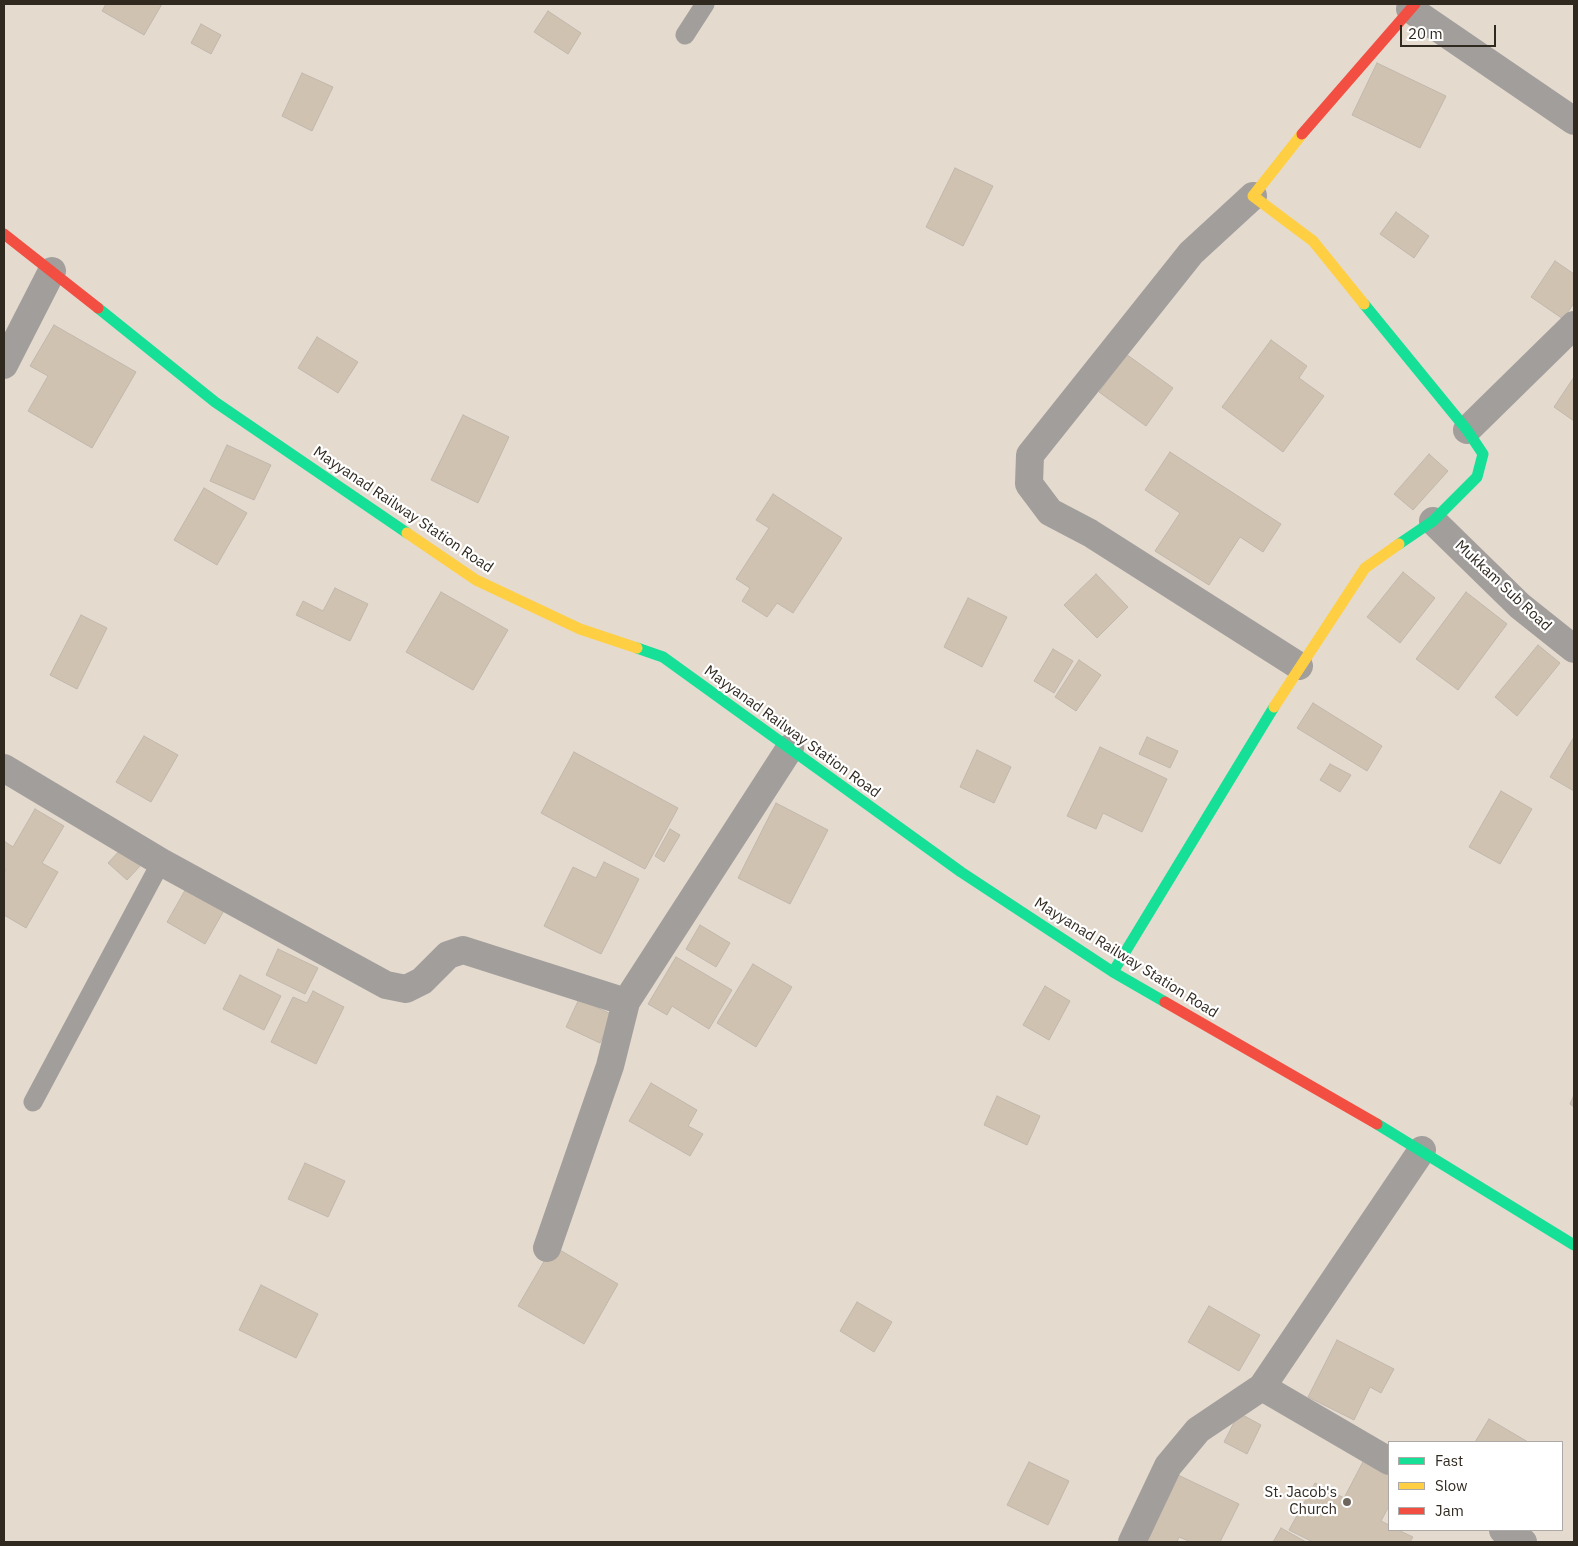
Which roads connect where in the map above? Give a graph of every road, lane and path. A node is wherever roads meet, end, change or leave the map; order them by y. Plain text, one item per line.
1 (704, 4) edge
2 (1412, 6) edge
3 (685, 35) dead end
4 (1574, 121) edge
5 (1253, 196) junction
6 (4, 234) edge
7 (52, 270) junction
8 (1574, 325) edge
9 (4, 365) edge
10 (1466, 430) junction
11 (1433, 521) junction
12 (1574, 649) edge
13 (1299, 666) junction
14 (790, 748) junction
15 (4, 768) edge
16 (161, 862) junction
17 (1113, 972) junction
18 (626, 1002) junction
19 (33, 1102) dead end
20 (1422, 1150) junction
21 (1574, 1245) edge
22 (547, 1248) dead end
23 (1262, 1387) junction
24 (1388, 1461) edge
25 (1505, 1531) edge
26 (1132, 1542) edge
27 (1523, 1542) edge

1 - 3 lane
2 - 4 street
2 - 5 main road
5 - 10 main road
5 - 13 street
6 - 7 main road, Mayyanad Railway Station Road
7 - 9 street
7 - 14 main road, Mayyanad Railway Station Road
8 - 10 street
10 - 11 main road
11 - 12 street, Mukkam Sub Road
11 - 13 main road
13 - 17 main road
14 - 17 main road, Mayyanad Railway Station Road
14 - 18 street
15 - 16 street
16 - 18 street
16 - 19 lane
17 - 20 main road, Mayyanad Railway Station Road
18 - 22 street
20 - 21 main road, Mayyanad Railway Station Road
20 - 23 street
23 - 24 street
23 - 26 street
25 - 27 street

